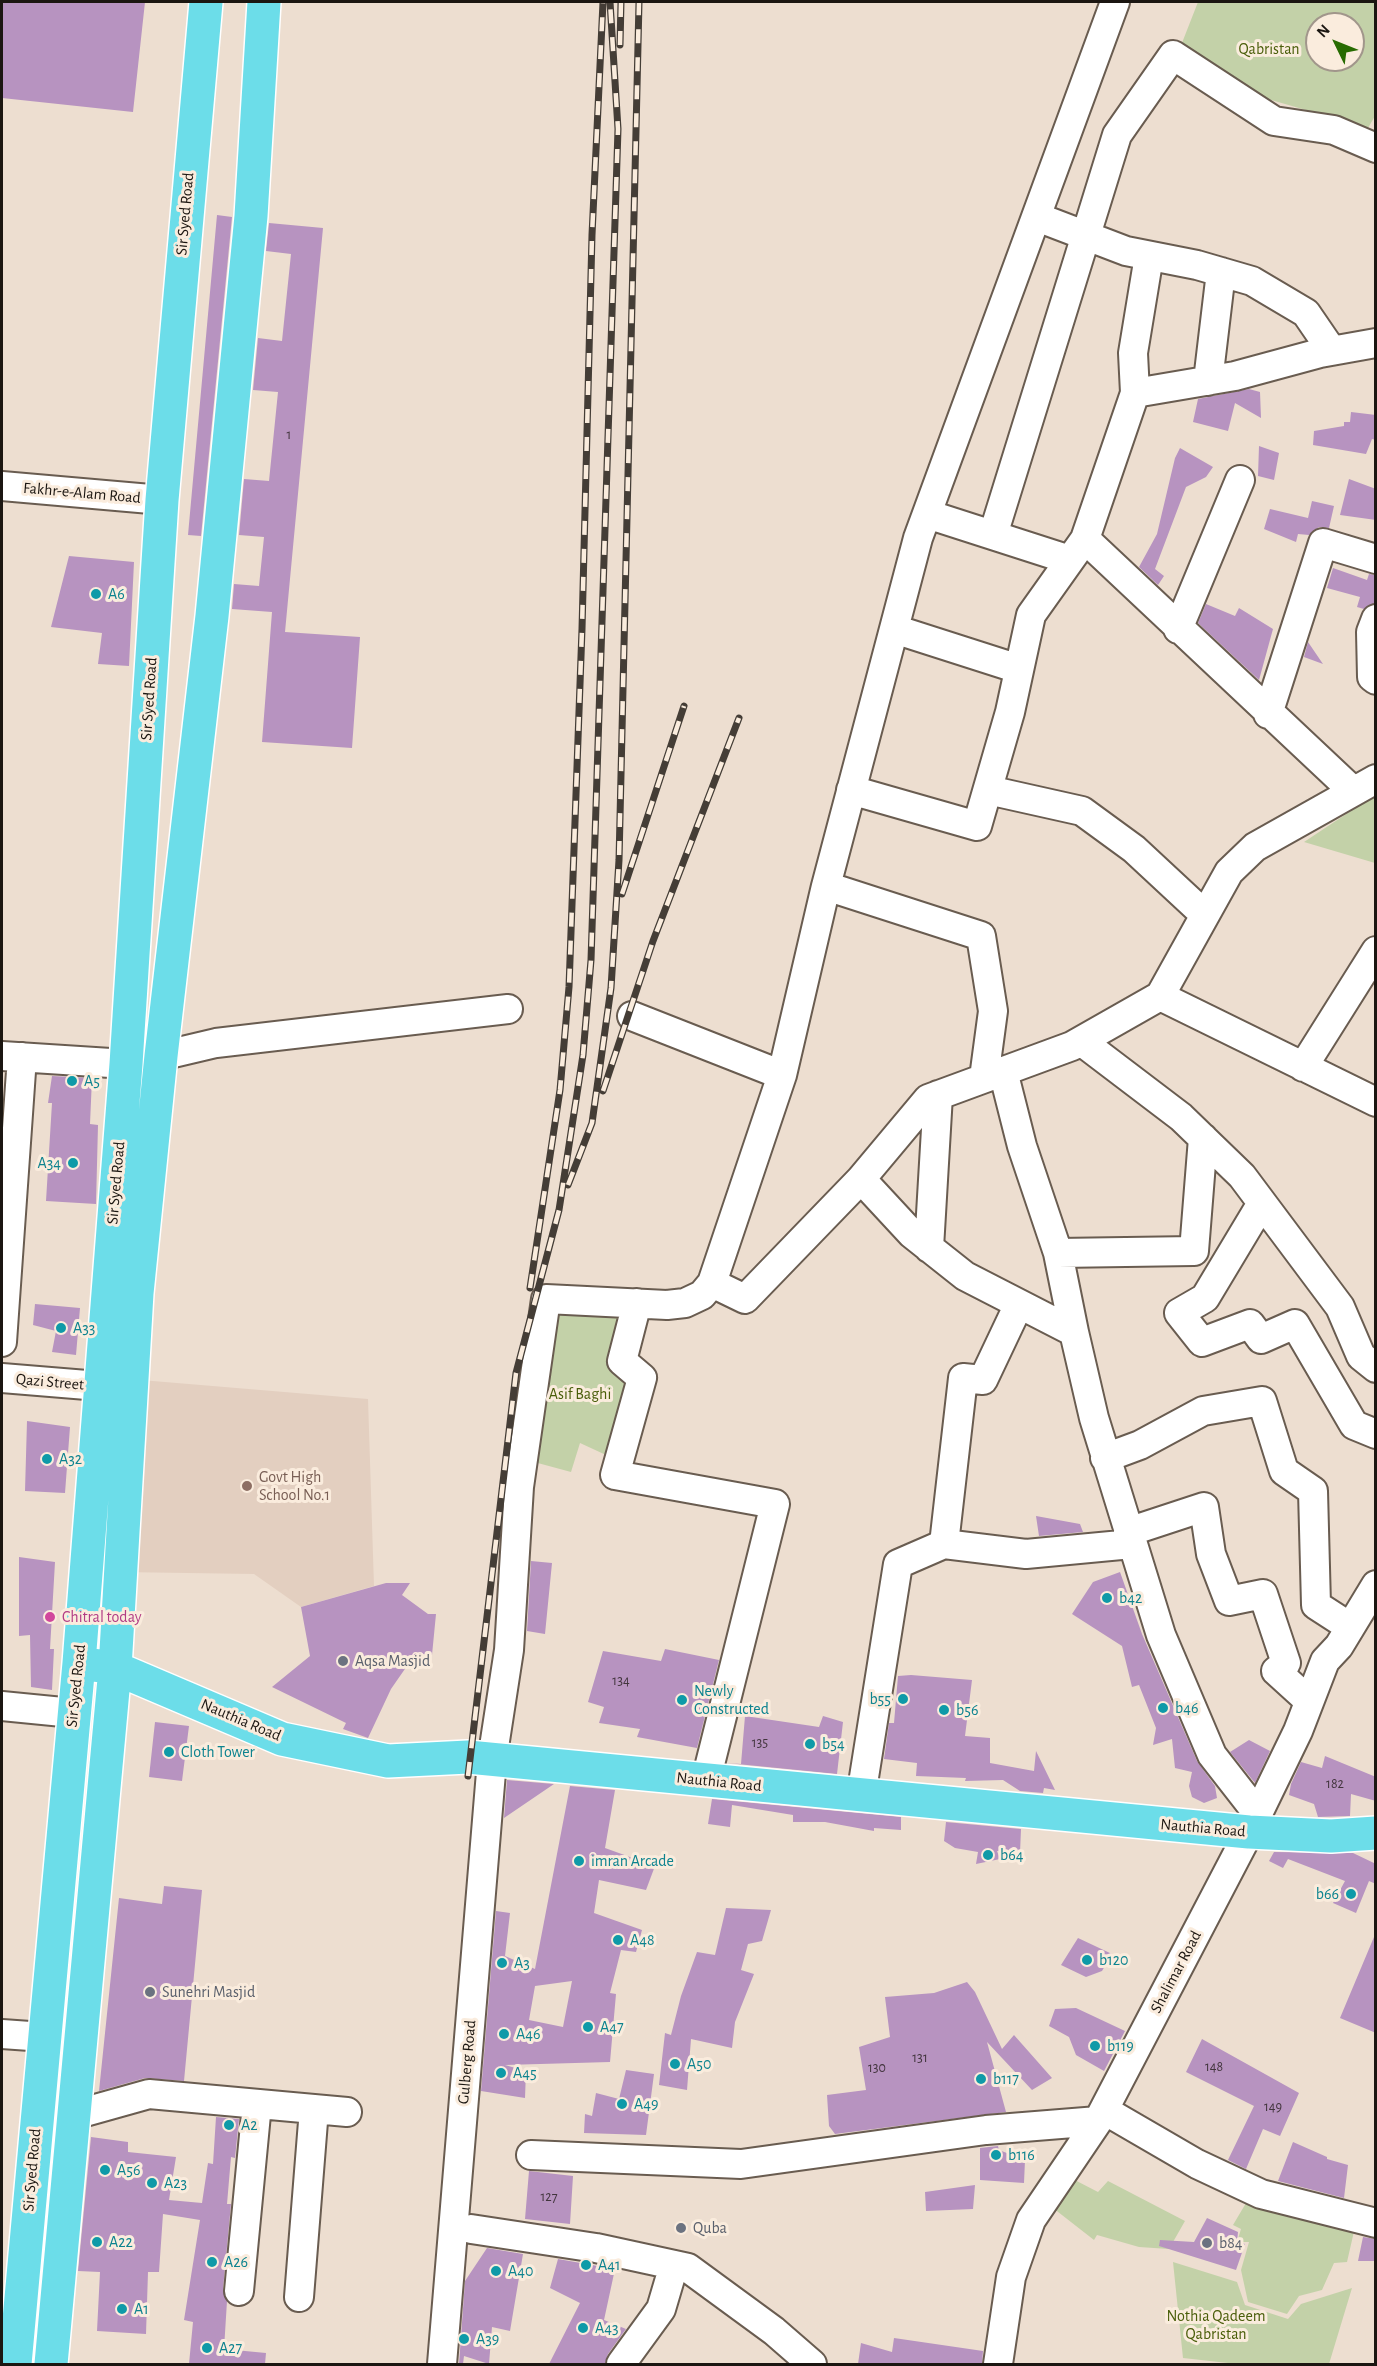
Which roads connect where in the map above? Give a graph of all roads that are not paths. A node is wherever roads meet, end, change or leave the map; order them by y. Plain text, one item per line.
1 (206, 2) edge
2 (264, 2) edge
3 (1114, 2) edge
4 (1376, 148) edge
5 (1037, 217) junction
6 (1084, 235) junction
7 (1149, 256) junction
8 (1221, 272) junction
9 (1376, 343) edge
10 (1332, 351) junction
11 (1208, 381) junction
12 (1135, 393) junction
13 (1240, 480) dead end
14 (2, 486) edge
15 (162, 500) junction
16 (927, 514) junction
17 (993, 535) junction
18 (1077, 550) junction
19 (1376, 559) edge
20 (1376, 619) edge
21 (894, 629) junction
22 (1178, 629) junction
23 (1019, 669) junction
24 (1376, 680) edge
25 (1269, 714) junction
26 (1364, 785) edge
27 (850, 790) junction
28 (988, 790) junction
29 (826, 886) junction
30 (1205, 915) junction
31 (1376, 951) edge
32 (1160, 996) junction
33 (508, 1009) dead end
34 (632, 1016) dead end
35 (1081, 1041) junction
36 (161, 1056) junction
37 (12, 1057) edge
38 (126, 1064) junction
39 (1304, 1067) junction
40 (782, 1075) junction
41 (993, 1075) junction
42 (938, 1095) junction
43 (1376, 1102) edge
44 (1203, 1138) junction
45 (861, 1179) junction
46 (1262, 1203) junction
47 (929, 1248) junction
48 (1058, 1253) junction
49 (712, 1283) junction
50 (637, 1303) junction
51 (1019, 1304) junction
52 (1074, 1332) junction
53 (2, 1342) edge
54 (1376, 1368) edge
55 (2, 1378) edge
56 (99, 1386) junction
57 (1376, 1434) edge
58 (1105, 1458) junction
59 (1130, 1538) junction
60 (944, 1544) junction
61 (1376, 1584) edge
62 (1350, 1627) junction
63 (79, 1663) junction
64 (115, 1668) junction
65 (1309, 1701) junction
66 (2, 1706) edge
67 (73, 1713) junction
68 (492, 1760) junction
69 (706, 1780) junction
70 (861, 1796) junction
71 (1254, 1823) junction
72 (1376, 1833) edge
73 (2, 2034) edge
74 (44, 2037) junction
75 (257, 2104) junction
76 (314, 2109) junction
77 (347, 2112) dead end
78 (74, 2115) junction
79 (1101, 2116) junction
80 (531, 2155) dead end
81 (1376, 2223) edge
82 (471, 2229) dead end
83 (674, 2265) junction
84 (239, 2291) dead end
85 (299, 2297) dead end
86 (11, 2362) edge
87 (51, 2364) edge
88 (442, 2364) edge
89 (621, 2364) edge
90 (812, 2364) edge
91 (998, 2364) edge

1 - 15 main road, Sir Syed Road
2 - 36 main road, Sir Syed Road
3 - 5 street
4 - 6 street
5 - 6 street
5 - 16 street
6 - 7 street
6 - 17 street
7 - 8 street
7 - 12 street
8 - 10 street
8 - 11 street
9 - 10 street
10 - 11 street
11 - 12 street
12 - 18 street
13 - 22 street
14 - 15 street, Fakhr-e-Alam Road
15 - 38 main road, Sir Syed Road
16 - 17 street
16 - 21 street
17 - 18 street
18 - 22 street
18 - 23 street
19 - 25 street
20 - 24 street
21 - 23 street
21 - 27 street
22 - 25 street
23 - 28 street
25 - 26 street
26 - 30 street
27 - 28 street
27 - 29 street
28 - 30 street
29 - 40 street
29 - 41 street
30 - 32 street
31 - 39 street
32 - 35 street
32 - 39 street
33 - 36 street
34 - 40 street
35 - 41 street
35 - 44 street
36 - 38 main road
36 - 64 main road, Sir Syed Road
37 - 38 street
37 - 53 street
38 - 56 main road, Sir Syed Road
39 - 43 street
40 - 49 street
41 - 42 street
41 - 48 street
42 - 45 street
42 - 47 street
44 - 46 street
44 - 48 street
45 - 47 street
45 - 49 street
46 - 54 street
46 - 57 street
47 - 51 street
48 - 52 street
49 - 50 street
50 - 68 street, Gulberg Road
50 - 69 street
51 - 52 street
51 - 60 street
52 - 58 street
55 - 56 street, Qazi Street
56 - 63 main road, Sir Syed Road
58 - 59 street
58 - 62 street
59 - 60 street
59 - 65 street
59 - 71 street
60 - 70 street
61 - 62 street, Shalimar Road
62 - 65 street, Shalimar Road
63 - 64 main road, Nauthia Road
63 - 67 main road, Sir Syed Road
64 - 68 main road, Nauthia Road
64 - 78 main road, Sir Syed Road
65 - 71 street, Shalimar Road
66 - 67 street
67 - 74 main road, Sir Syed Road
68 - 69 main road, Nauthia Road
68 - 88 street, Gulberg Road
69 - 70 main road, Nauthia Road
70 - 71 main road, Nauthia Road
71 - 72 main road, Nauthia Road
71 - 79 street, Shalimar Road
73 - 74 street
74 - 86 main road, Sir Syed Road
75 - 76 street
75 - 78 street
75 - 84 street
76 - 77 street
76 - 85 street
78 - 87 main road, Sir Syed Road
79 - 80 street
79 - 81 street
79 - 91 street, Shalimar Road
82 - 83 street
83 - 89 street
83 - 90 street

